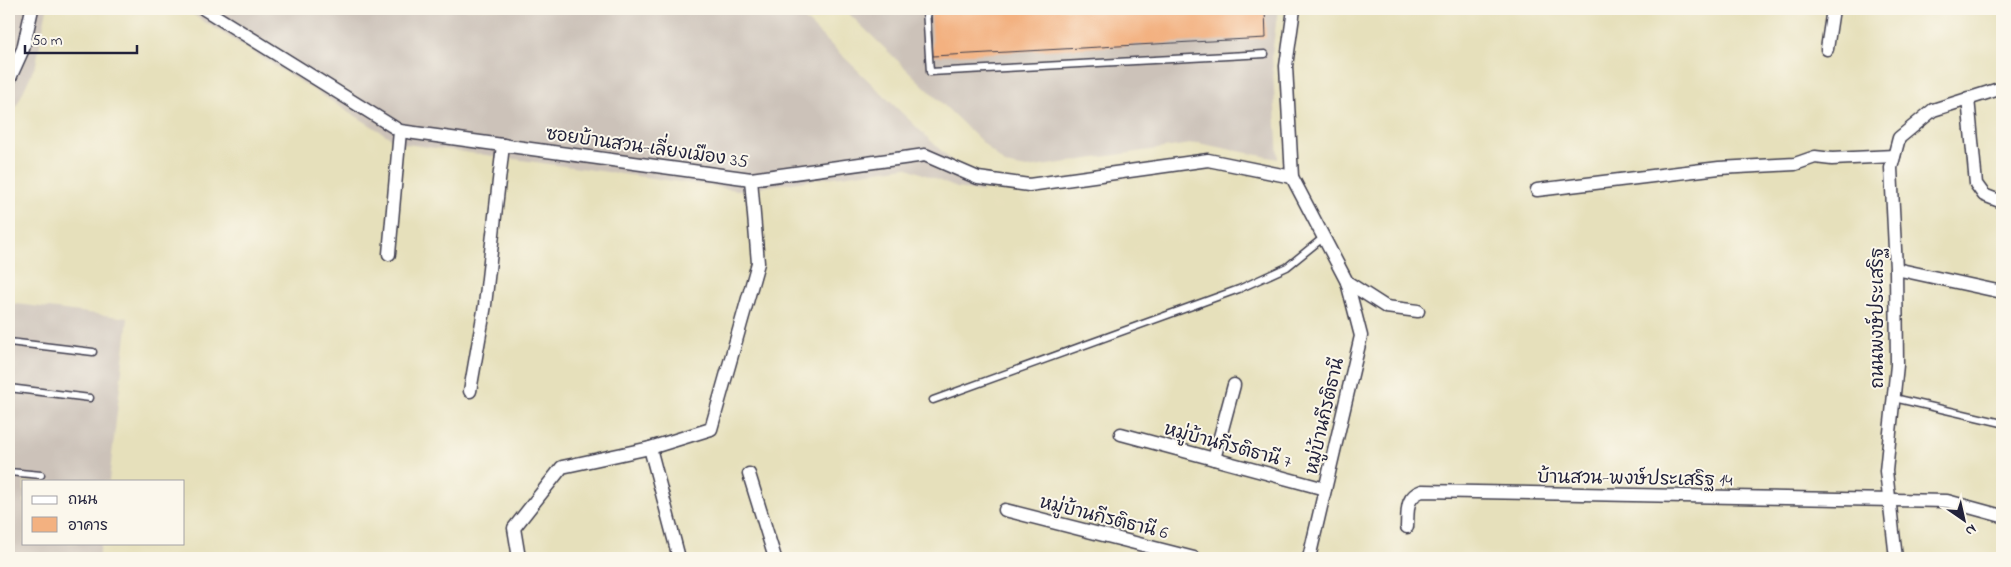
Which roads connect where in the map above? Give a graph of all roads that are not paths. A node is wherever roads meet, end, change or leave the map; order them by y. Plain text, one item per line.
1 (32, 9) edge
2 (204, 9) edge
3 (926, 9) edge
4 (1294, 9) edge
5 (1833, 9) edge
6 (1827, 49) dead end
7 (1266, 54) dead end
8 (9, 80) edge
9 (2002, 88) edge
10 (1968, 98) junction
11 (400, 131) junction
12 (503, 145) junction
13 (1894, 156) junction
14 (1292, 177) junction
15 (750, 179) junction
16 (1537, 190) dead end
17 (2002, 202) edge
18 (1324, 237) junction
19 (389, 254) dead end
20 (1896, 269) junction
21 (1347, 282) junction
22 (2002, 292) edge
23 (1418, 311) dead end
24 (9, 342) edge
25 (93, 352) dead end
26 (1234, 384) dead end
27 (9, 388) edge
28 (470, 391) dead end
29 (90, 398) dead end
30 (1894, 398) junction
31 (933, 400) dead end
32 (2002, 423) edge
33 (1121, 434) dead end
34 (650, 448) junction
35 (1214, 459) junction
36 (9, 472) edge
37 (749, 474) dead end
38 (40, 475) dead end
39 (1325, 489) junction
40 (1890, 502) junction
41 (1005, 510) dead end
42 (2002, 516) edge
43 (1407, 527) dead end
44 (519, 558) edge
45 (680, 558) edge
46 (775, 558) edge
47 (1194, 558) edge
48 (1309, 558) edge
49 (1896, 558) edge

1 - 8 street
2 - 11 street, ซอยบ้านสวน-เลี่ยงเมือง 35
3 - 7 lane
4 - 14 street
5 - 6 street
9 - 10 street
10 - 13 street, ถนนพงษ์ประเสริฐ
10 - 17 street
11 - 12 street, ซอยบ้านสวน-เลี่ยงเมือง 35
11 - 19 street
12 - 15 street, ซอยบ้านสวน-เลี่ยงเมือง 35
12 - 28 street
13 - 16 street
13 - 20 street, ถนนพงษ์ประเสริฐ
14 - 15 street, ซอยบ้านสวน-เลี่ยงเมือง 35
14 - 18 street, หมู่บ้านกีรติธานี
15 - 34 street
18 - 21 street, หมู่บ้านกีรติธานี
18 - 31 lane
20 - 22 street
20 - 30 street, ถนนพงษ์ประเสริฐ
21 - 23 street
21 - 39 street, หมู่บ้านกีรติธานี
24 - 25 lane
26 - 35 street
27 - 29 lane
30 - 32 lane
30 - 40 street, ถนนพงษ์ประเสริฐ
33 - 35 street, หมู่บ้านกีรติธานี 7
34 - 44 street
34 - 45 street
35 - 39 street, หมู่บ้านกีรติธานี 7
36 - 38 lane
37 - 46 street
39 - 48 street, หมู่บ้านกีรติธานี
40 - 42 street
40 - 43 street, บ้านสวน-พงษ์ประเสริฐ 14
40 - 49 street, ถนนพงษ์ประเสริฐ
41 - 47 street, หมู่บ้านกีรติธานี 6

